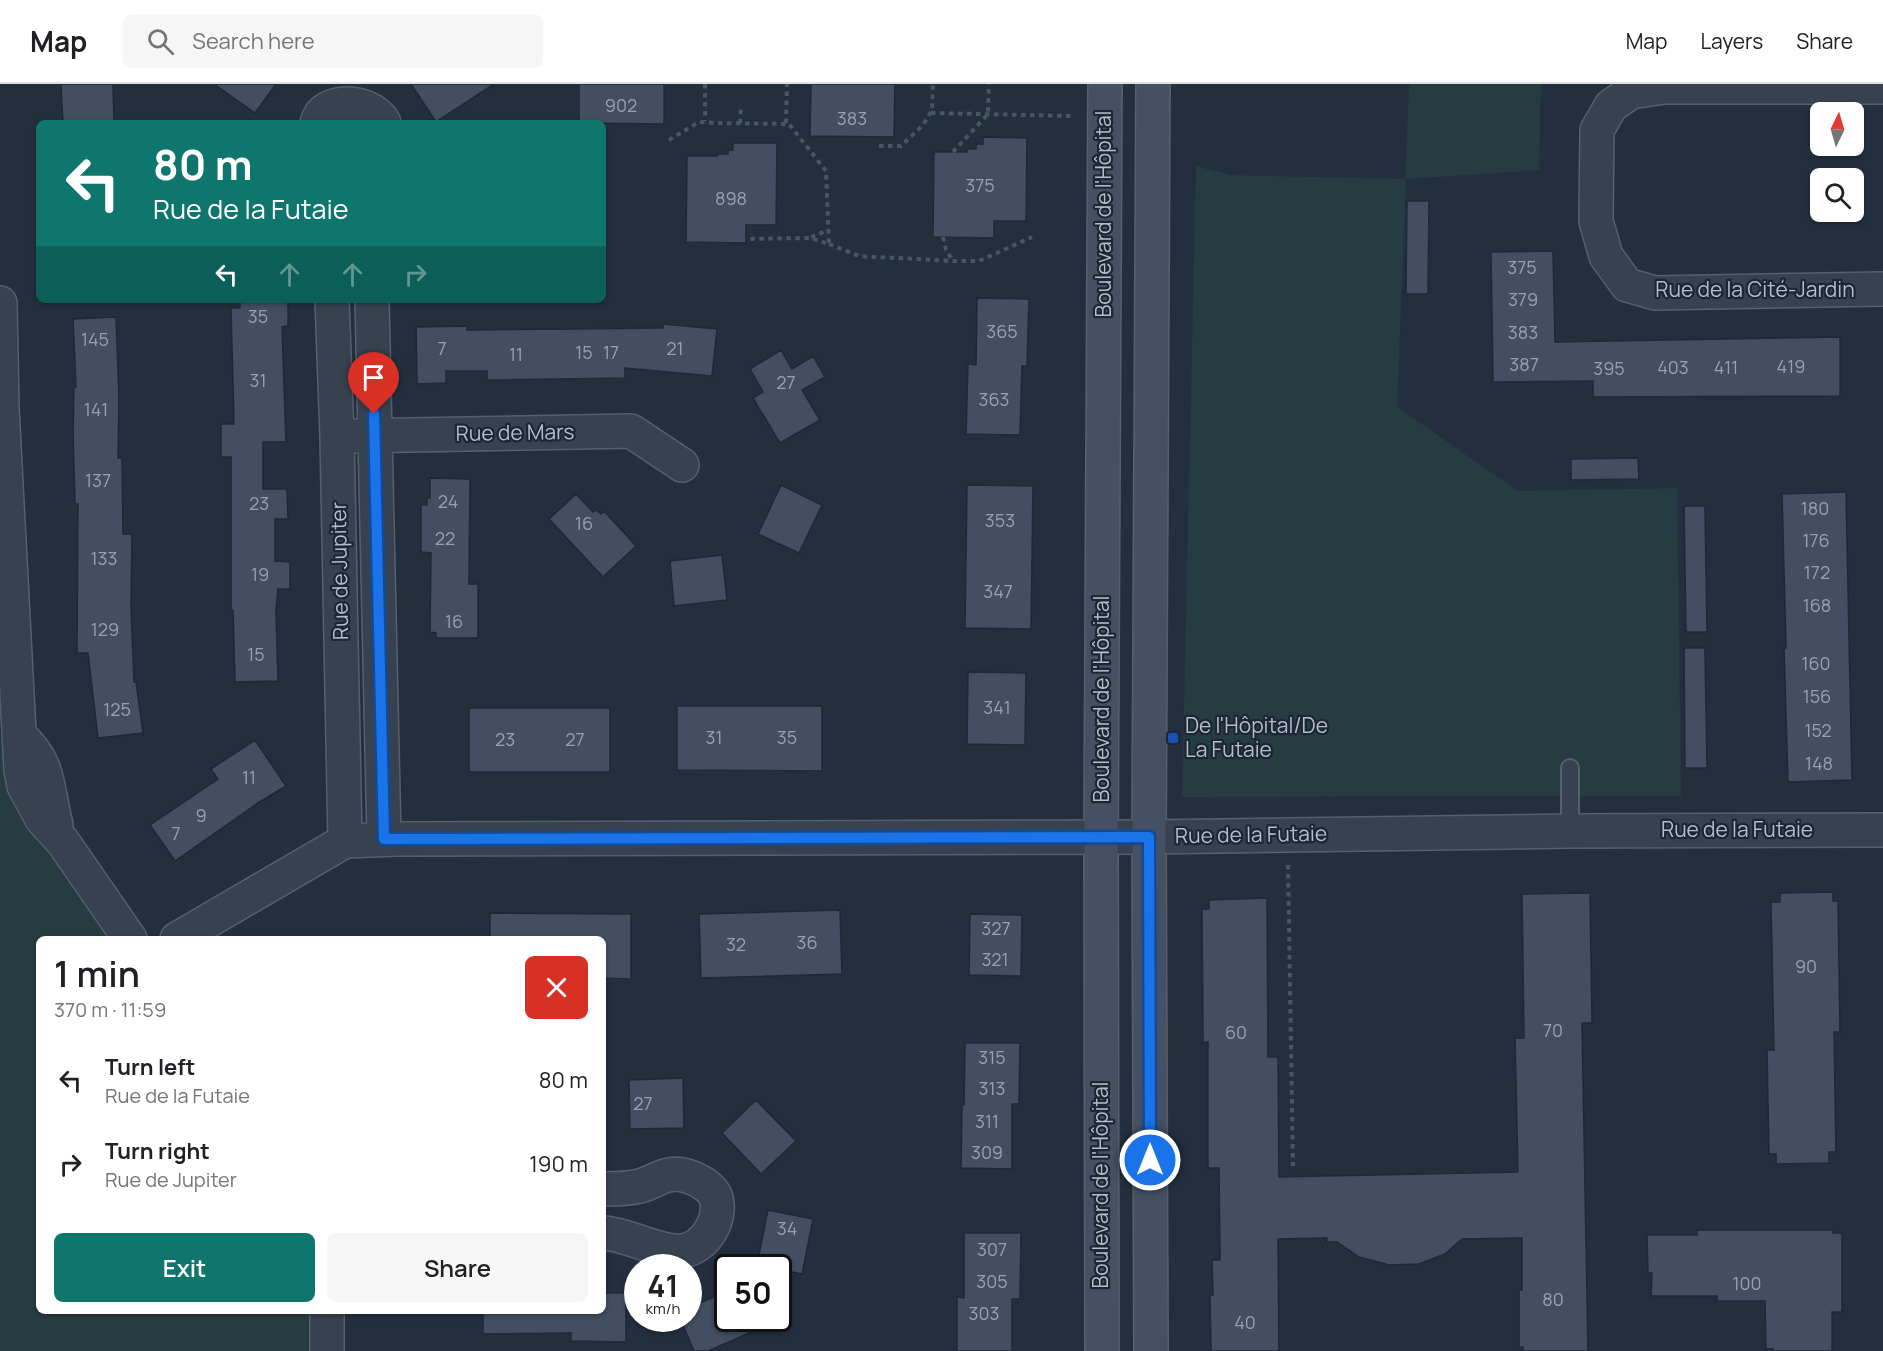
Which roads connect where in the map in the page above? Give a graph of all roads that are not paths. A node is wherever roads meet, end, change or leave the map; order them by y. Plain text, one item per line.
1 (1105, 84) edge
2 (1153, 84) edge
3 (1883, 87) edge
4 (318, 120) edge
5 (382, 120) edge
6 (1883, 289) edge
7 (0, 303) edge
8 (332, 303) edge
9 (372, 303) edge
10 (1, 408) edge
11 (375, 436) junction
12 (337, 437) junction
13 (682, 465) dead end
14 (10, 736) edge
15 (1570, 768) dead end
16 (1883, 830) edge
17 (1570, 831) junction
18 (1101, 836) junction
19 (1149, 837) junction
20 (384, 839) junction
21 (345, 841) junction
22 (127, 936) edge
23 (182, 936) edge
24 (606, 1189) edge
25 (606, 1233) edge
26 (327, 1314) edge
27 (327, 1351) edge
28 (1102, 1351) edge
29 (1151, 1351) edge

1 - 18 main road, Boulevard de l'Hôpital
2 - 19 main road
3 - 6 street, Rue de la Cité-Jardin
4 - 5 street
7 - 10 street
8 - 12 street, Rue de Jupiter
9 - 11 street, Rue de Jupiter
10 - 14 street
11 - 12 street, Rue de Mars
11 - 13 street, Rue de Mars
11 - 20 street, Rue de Jupiter
12 - 21 street, Rue de Jupiter
14 - 22 street
15 - 17 lane
16 - 17 street, Rue de la Futaie
17 - 19 street, Rue de la Futaie
18 - 19 street, Rue de la Futaie
18 - 20 street, Rue de la Futaie
18 - 28 main road, Boulevard de l'Hôpital
19 - 29 main road
20 - 21 street, Rue de la Futaie
21 - 23 street, Rue de la Futaie
24 - 25 street
26 - 27 street

